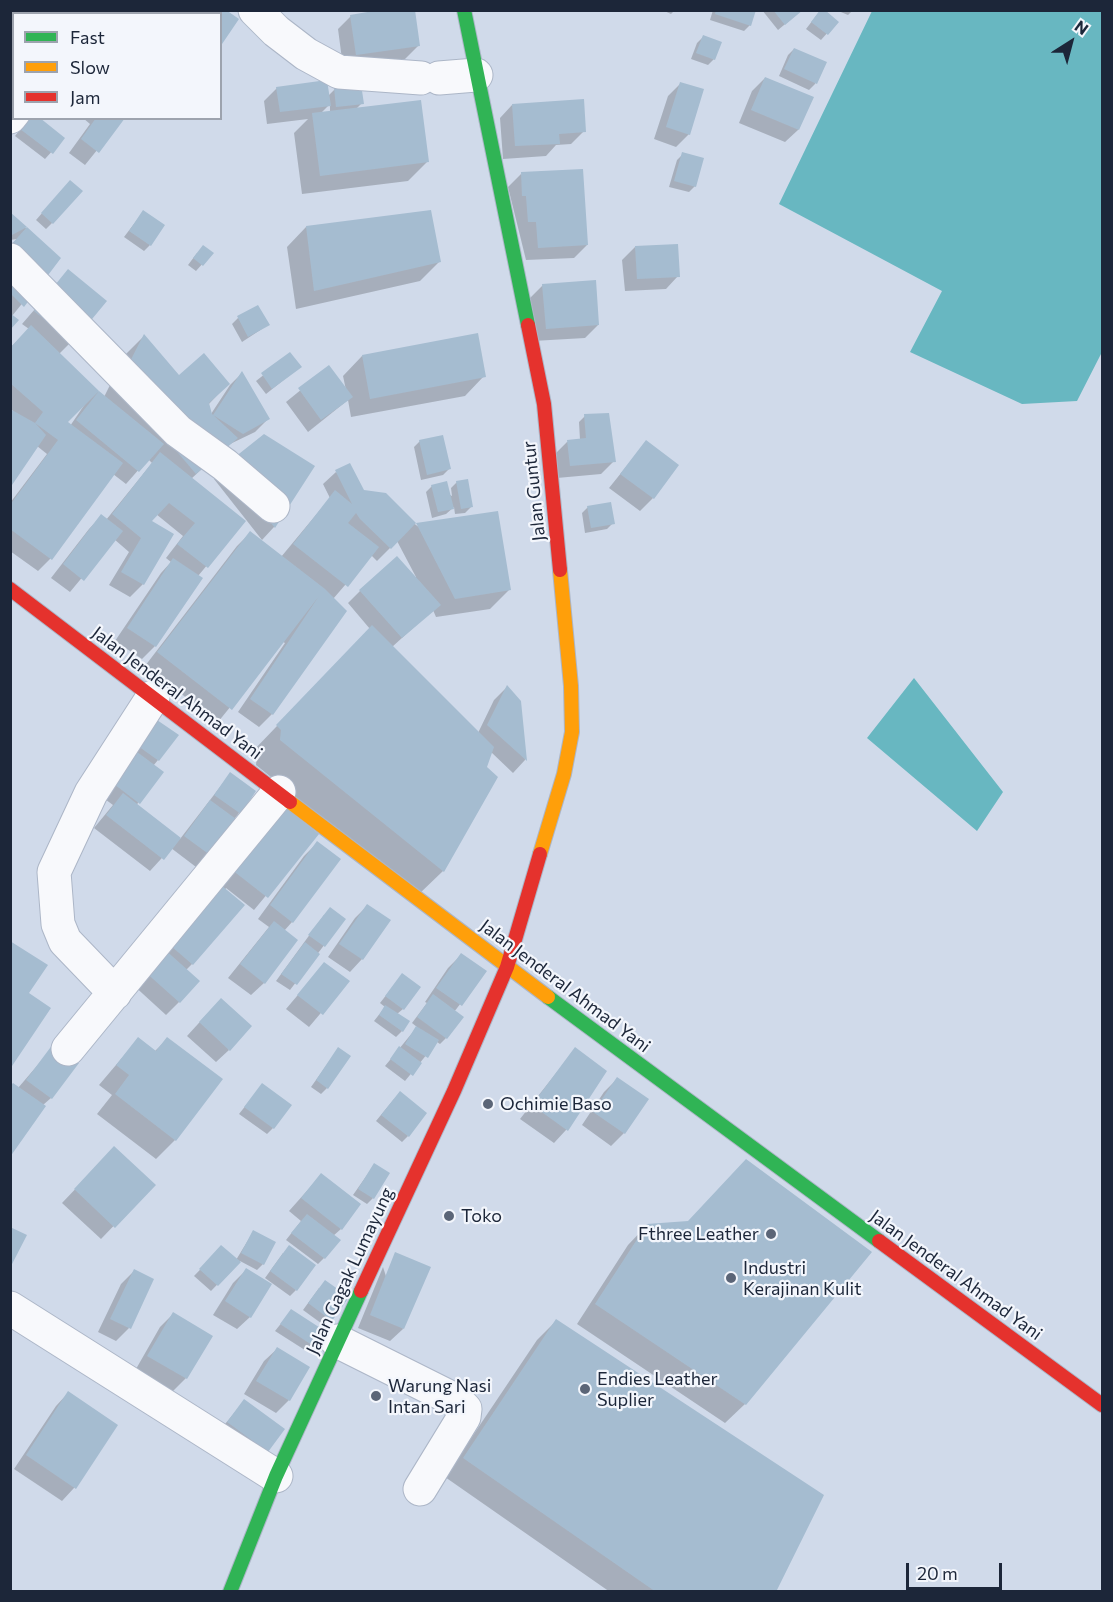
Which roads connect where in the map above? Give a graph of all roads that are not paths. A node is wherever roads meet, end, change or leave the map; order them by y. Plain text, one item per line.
1 (255, 10) edge
2 (464, 10) edge
3 (476, 75) junction
4 (10, 260) edge
5 (273, 506) dead end
6 (10, 589) edge
7 (153, 697) junction
8 (279, 792) junction
9 (507, 966) junction
10 (115, 993) junction
11 (68, 1049) dead end
12 (10, 1308) edge
13 (338, 1341) junction
14 (1102, 1405) edge
15 (276, 1476) junction
16 (420, 1489) dead end
17 (230, 1592) edge

1 - 3 street
2 - 3 street, Jalan Guntur
3 - 9 street, Jalan Guntur
4 - 5 street
6 - 7 street, Jalan Jenderal Ahmad Yani
7 - 8 street, Jalan Jenderal Ahmad Yani
7 - 10 street
8 - 9 street, Jalan Jenderal Ahmad Yani
8 - 10 street
9 - 13 street, Jalan Gagak Lumayung
9 - 14 street, Jalan Jenderal Ahmad Yani
10 - 11 street
12 - 15 street
13 - 15 street, Jalan Gagak Lumayung
13 - 16 street
15 - 17 street, Jalan Gagak Lumayung

